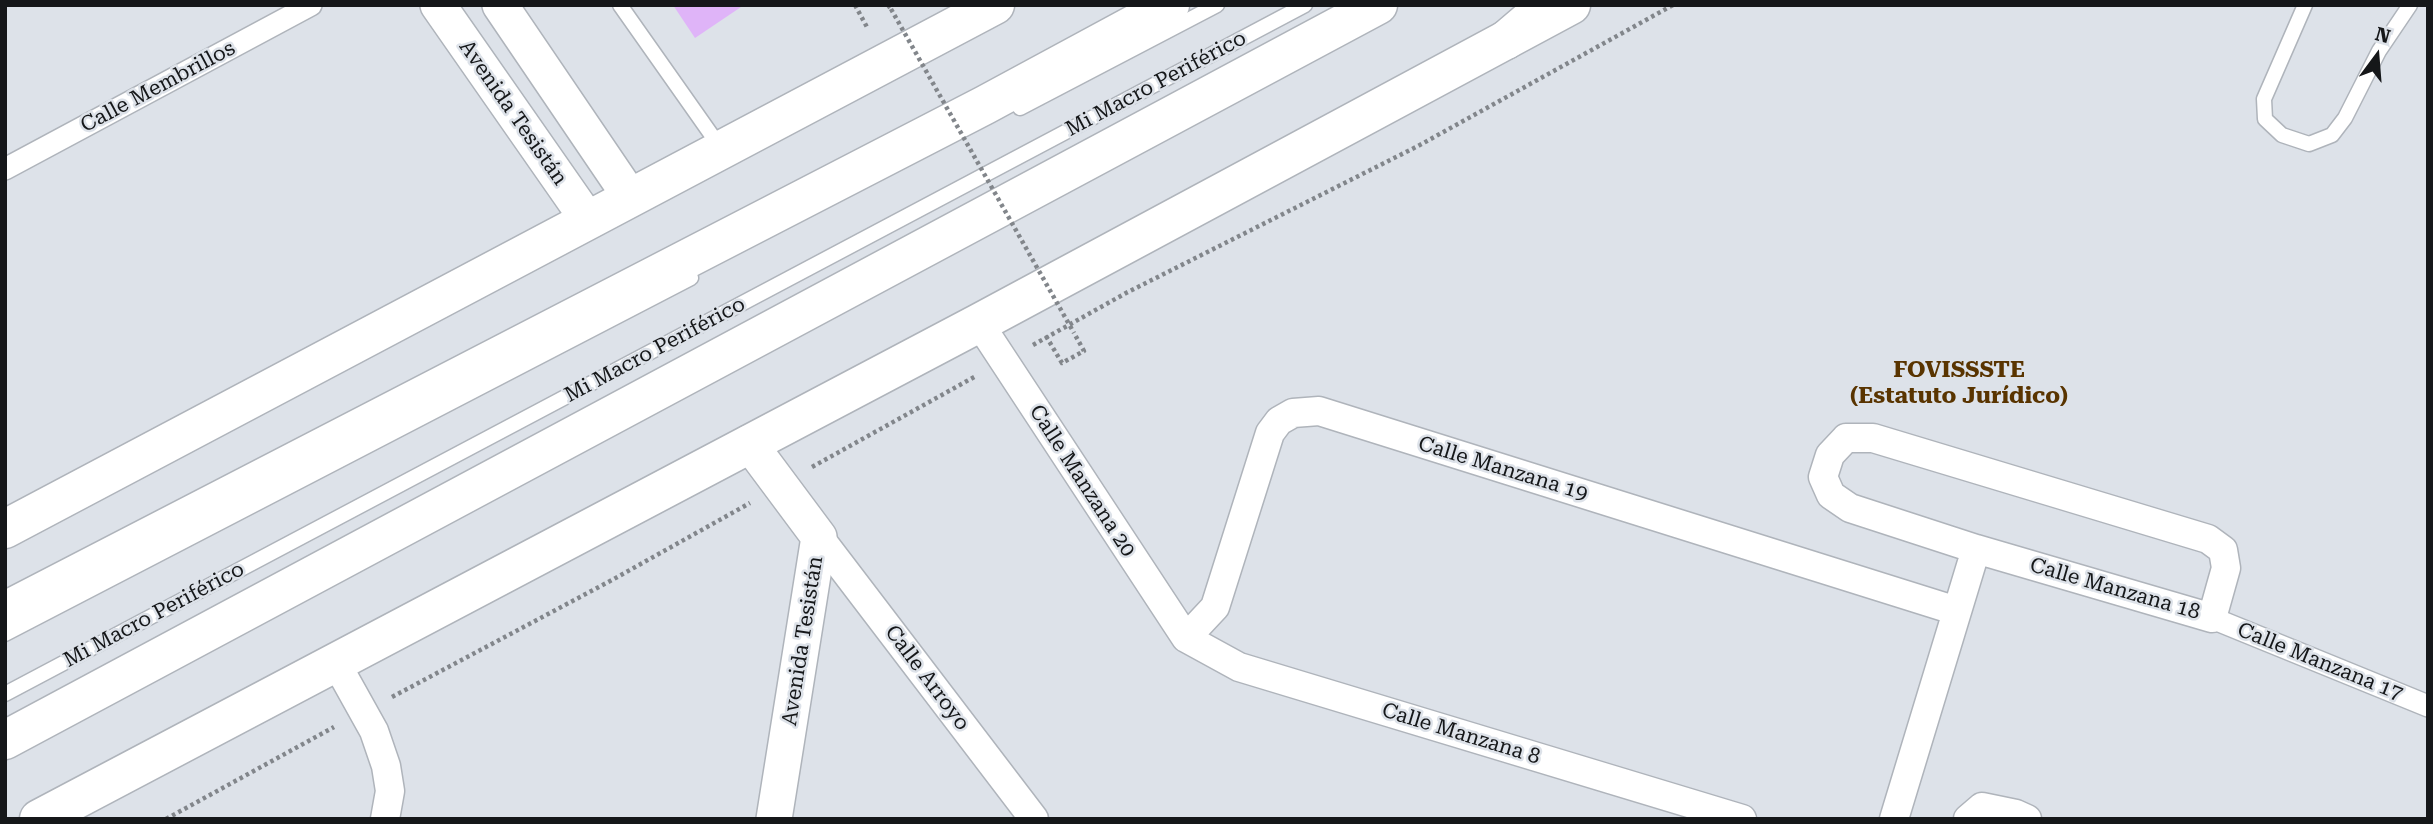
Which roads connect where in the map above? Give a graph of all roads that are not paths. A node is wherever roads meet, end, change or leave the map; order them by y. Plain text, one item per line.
1 (311, 5) edge
2 (438, 5) edge
3 (620, 5) edge
4 (995, 5) edge
5 (1170, 5) edge
6 (1217, 5) edge
7 (1305, 5) edge
8 (1378, 5) edge
9 (1547, 5) edge
10 (1571, 5) edge
11 (2305, 5) edge
12 (2410, 5) edge
13 (509, 9) edge
14 (1506, 40) junction
15 (1007, 114) dead end
16 (722, 150) junction
17 (5, 169) edge
18 (631, 198) junction
19 (588, 220) junction
20 (710, 268) dead end
21 (979, 323) junction
22 (749, 443) junction
23 (5, 528) edge
24 (819, 537) junction
25 (1976, 549) junction
26 (5, 611) edge
27 (1957, 611) junction
28 (2212, 618) junction
29 (5, 634) edge
30 (1186, 638) junction
31 (335, 661) junction
32 (5, 694) edge
33 (2428, 706) edge
34 (5, 740) edge
35 (39, 819) edge
36 (385, 819) edge
37 (774, 819) edge
38 (1034, 819) edge
39 (1742, 819) edge
40 (1894, 819) edge
41 (1968, 819) edge
42 (2027, 819) edge

1 - 17 street, Calle Membrillos
2 - 19 street, Avenida Tesistán
3 - 16 lane
4 - 16 main road
5 - 26 main road
6 - 15 lane, Mi Macro Periférico
7 - 32 lane, Mi Macro Periférico
8 - 34 main road
9 - 14 main road
10 - 14 main road
11 - 12 lane
13 - 18 street
14 - 21 main road
16 - 18 main road
18 - 19 main road
19 - 23 main road
20 - 29 lane
21 - 22 main road
21 - 30 street, Calle Manzana 20
22 - 24 street, Avenida Tesistán
22 - 31 main road
24 - 37 street, Avenida Tesistán
24 - 38 street, Calle Arroyo
25 - 27 street
25 - 28 street, Calle Manzana 18
25 - 28 street, Calle Manzana 18
27 - 30 street, Calle Manzana 19
27 - 40 street
28 - 33 street, Calle Manzana 17
30 - 39 street, Calle Manzana 8
31 - 35 main road
31 - 36 street
41 - 42 street

